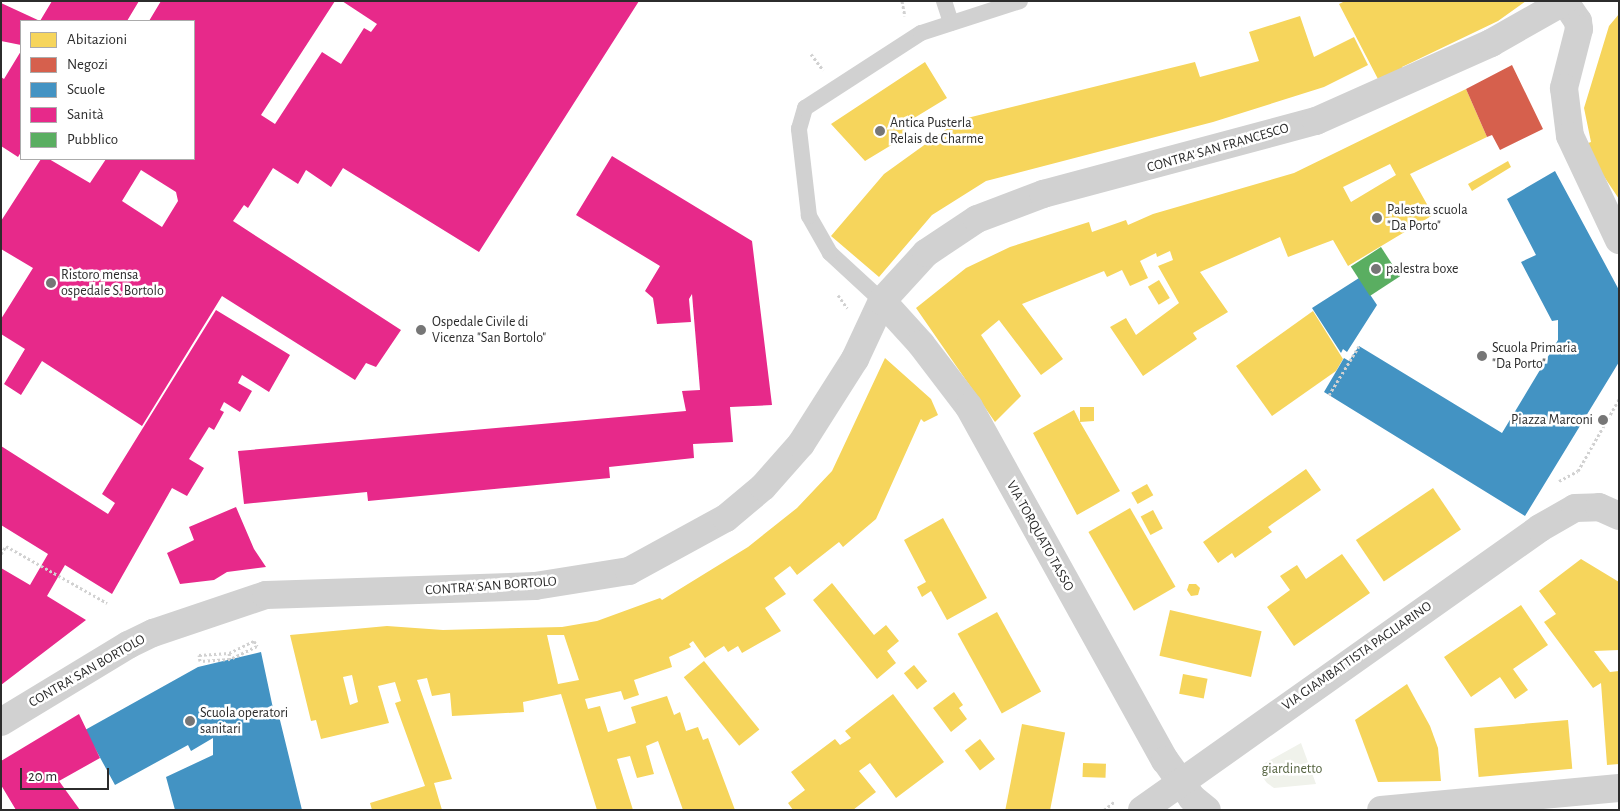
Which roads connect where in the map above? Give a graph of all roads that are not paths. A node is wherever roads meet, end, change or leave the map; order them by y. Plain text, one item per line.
1 (944, 1) edge
2 (1020, 1) edge
3 (1565, 1) edge
4 (951, 23) junction
5 (1619, 240) edge
6 (882, 301) junction
7 (1619, 516) edge
8 (1, 722) edge
9 (1181, 783) junction
10 (1619, 788) edge
11 (1142, 810) edge
12 (1207, 810) edge
13 (1381, 810) edge

1 - 4 lane
2 - 4 lane
3 - 5 street
3 - 6 street, CONTRA' SAN FRANCESCO
4 - 6 lane
6 - 8 street, CONTRA' SAN BORTOLO
6 - 9 street, VIA TORQUATO TASSO
7 - 9 street, VIA GIAMBATTISTA PAGLIARINO
9 - 11 street, VIA GIAMBATTISTA PAGLIARINO
9 - 12 street, VIA TORQUATO TASSO
10 - 13 street

